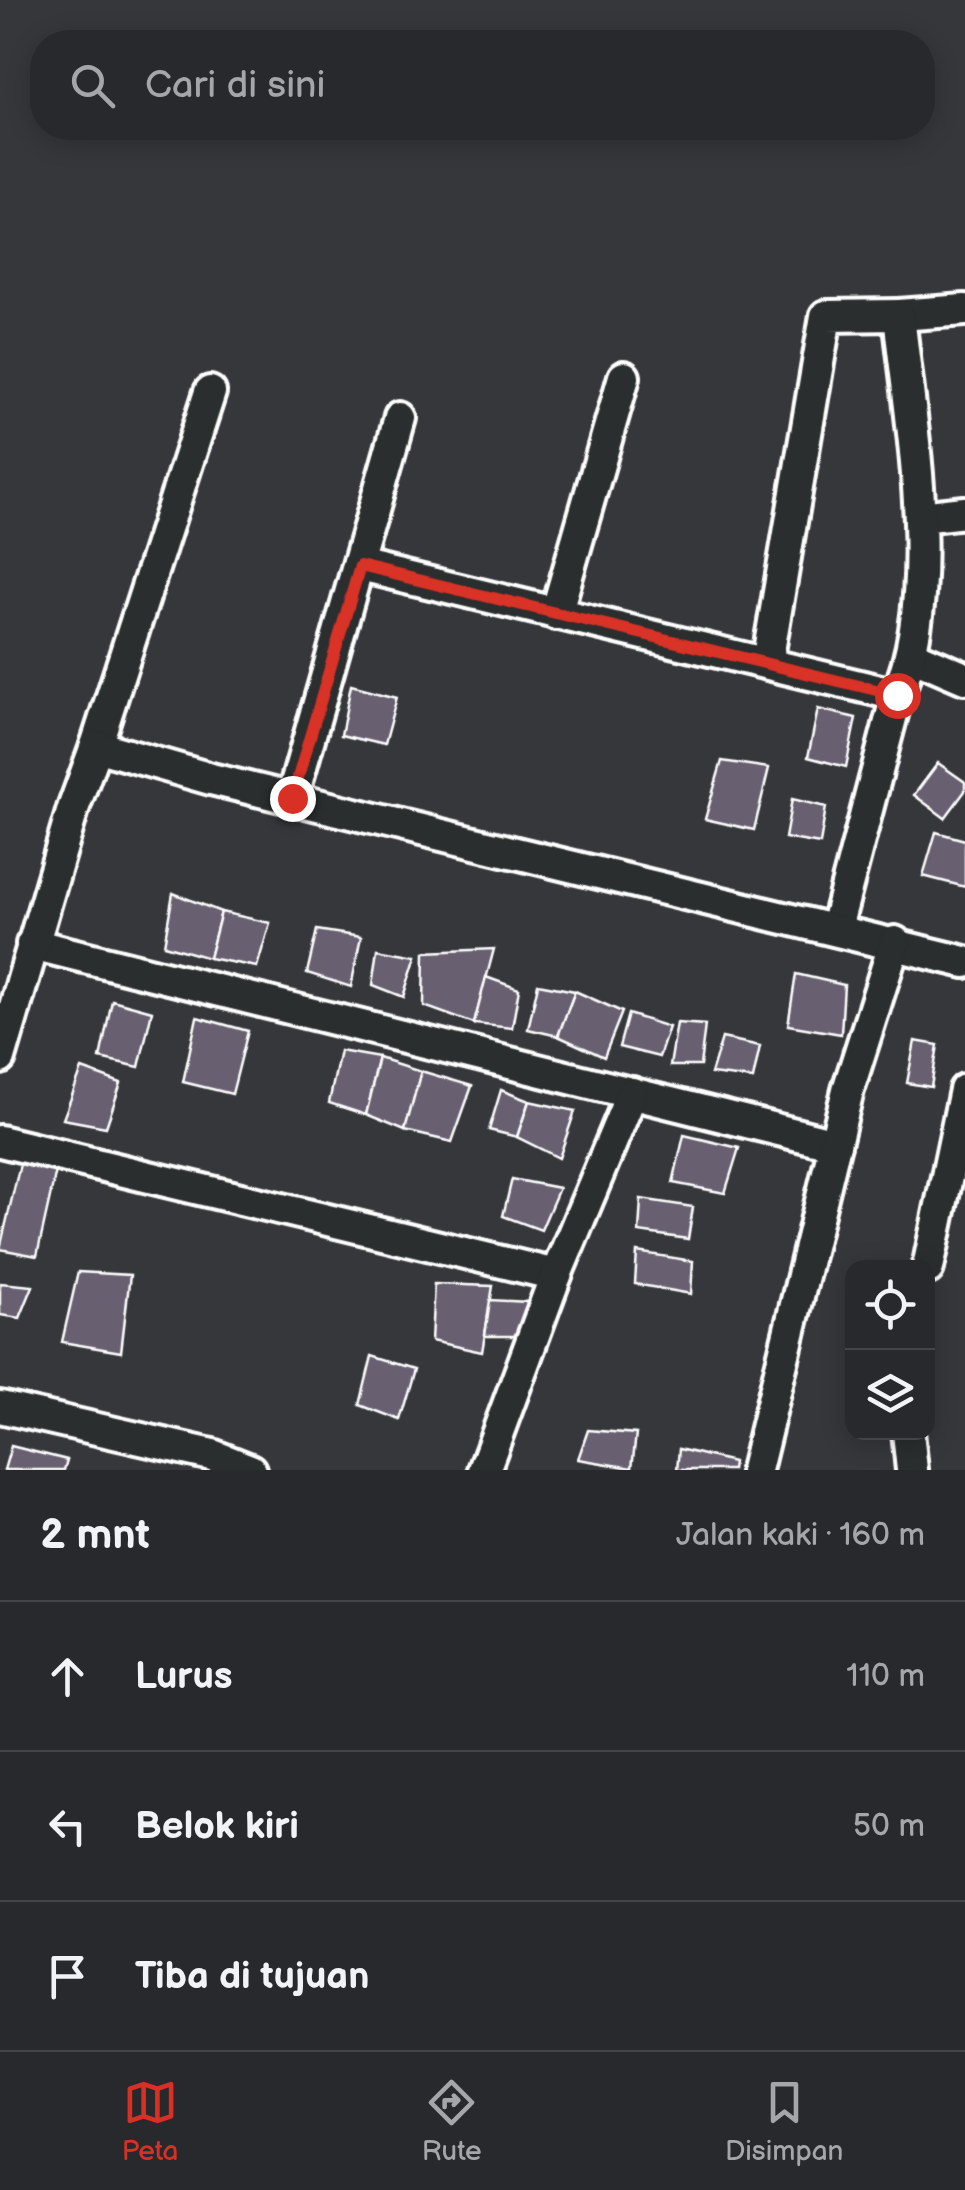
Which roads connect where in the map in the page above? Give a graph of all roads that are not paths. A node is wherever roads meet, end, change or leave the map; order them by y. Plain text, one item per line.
1 (965, 310) edge
2 (899, 315) junction
3 (624, 376) dead end
4 (210, 392) dead end
5 (400, 418) dead end
6 (965, 512) edge
7 (920, 517) junction
8 (360, 566) junction
9 (556, 614) junction
10 (914, 656) junction
11 (767, 663) junction
12 (965, 678) edge
13 (897, 695) junction
14 (96, 746) junction
15 (292, 798) junction
16 (836, 928) junction
17 (895, 942) junction
18 (32, 944) junction
19 (965, 962) edge
20 (0, 1058) edge
21 (965, 1090) edge
22 (632, 1093) junction
23 (0, 1141) edge
24 (835, 1144) junction
25 (930, 1260) edge
26 (556, 1275) junction
27 (0, 1407) edge
28 (909, 1440) edge
29 (250, 1470) edge
30 (484, 1470) edge
31 (756, 1470) edge
32 (912, 1470) edge

1 - 2 street
2 - 7 street
2 - 11 street
3 - 9 street
4 - 14 street
5 - 8 street
6 - 7 street
7 - 10 street
8 - 9 street
8 - 15 street
9 - 11 street
10 - 12 street
10 - 13 street
11 - 13 street
13 - 16 street
14 - 15 street
14 - 18 street
15 - 16 street
16 - 17 street
17 - 19 street
17 - 24 street
18 - 20 street
18 - 22 street
21 - 25 street
22 - 24 street
22 - 26 street
23 - 26 street
24 - 31 street
26 - 30 street
27 - 29 street
28 - 32 street

